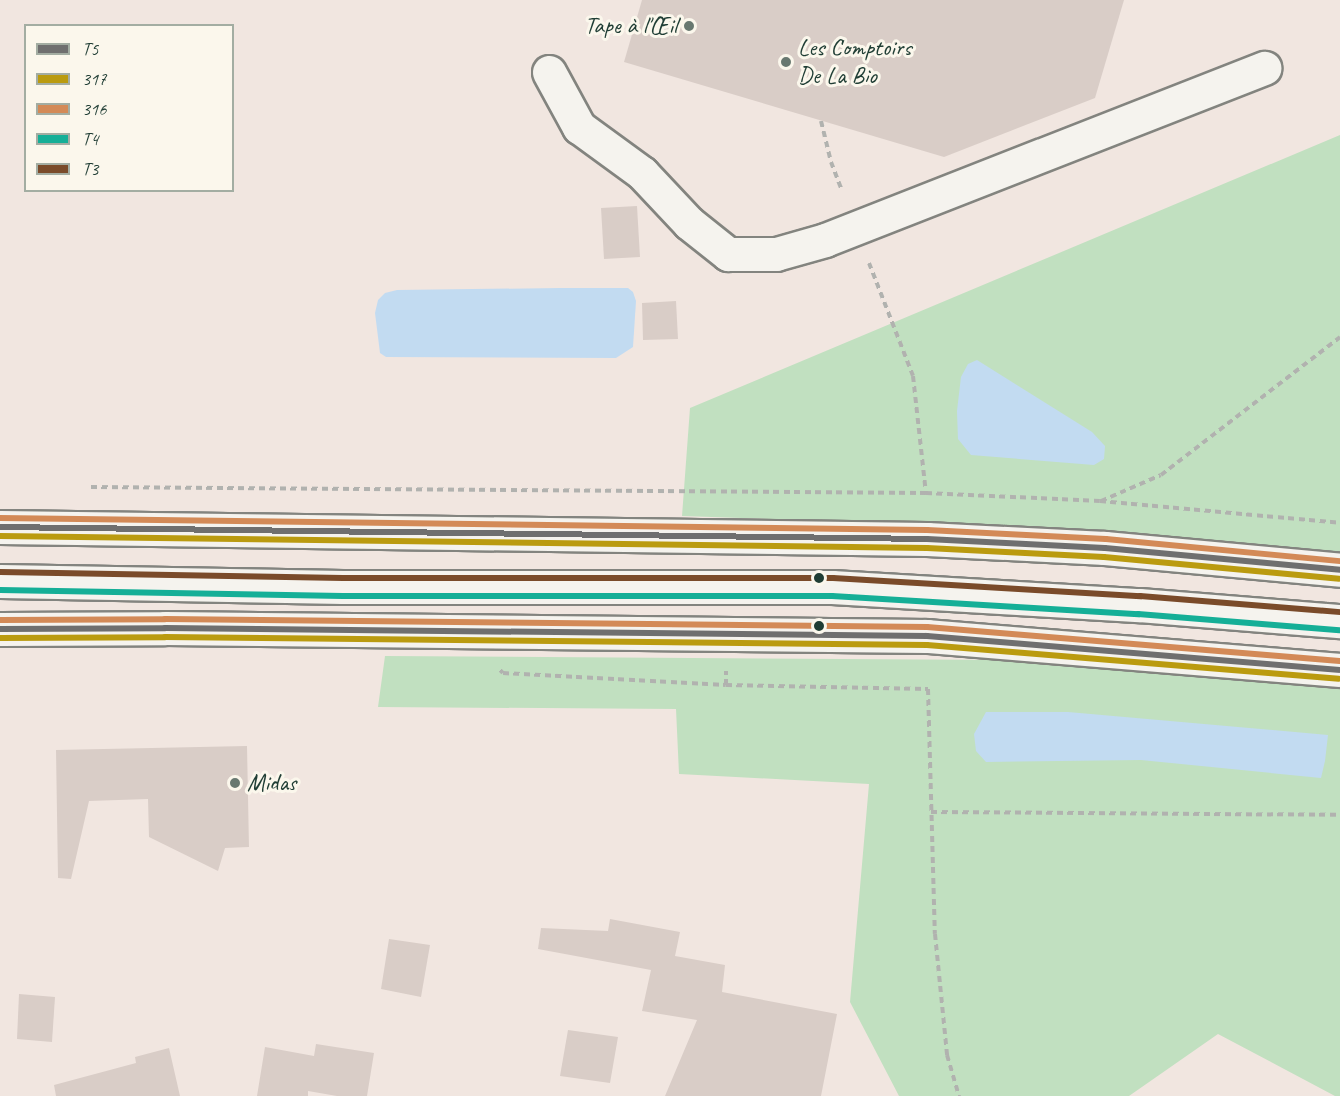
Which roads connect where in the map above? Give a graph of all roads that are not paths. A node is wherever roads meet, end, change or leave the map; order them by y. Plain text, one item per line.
1 (1265, 68) dead end
2 (549, 72) dead end
3 (0, 527) edge
4 (1340, 570) edge
5 (0, 581) edge
6 (1340, 621) edge
7 (0, 629) edge
8 (1340, 670) edge

1 - 2 main road
3 - 4 main road
5 - 6 main road
7 - 8 main road

